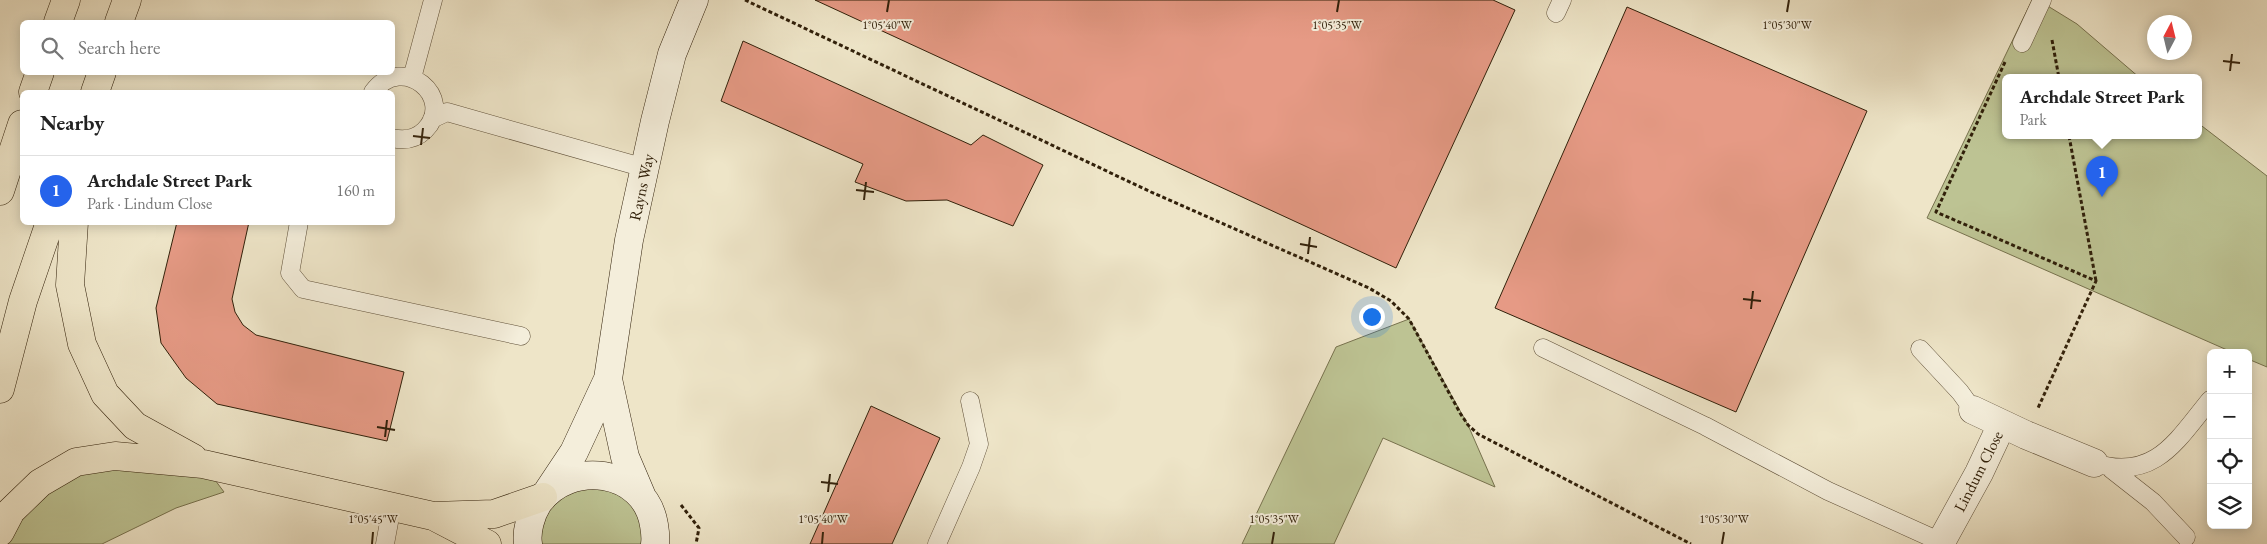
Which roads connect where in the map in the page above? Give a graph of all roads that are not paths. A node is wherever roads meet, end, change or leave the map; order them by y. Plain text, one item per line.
1 (66, 0) edge
2 (127, 0) edge
3 (433, 0) edge
4 (694, 0) edge
5 (2042, 0) edge
6 (59, 20) edge
7 (120, 20) edge
8 (2022, 43) road end
9 (39, 75) edge
10 (412, 78) junction
11 (34, 90) edge
12 (375, 90) edge
13 (432, 119) junction
14 (20, 130) edge
15 (395, 138) edge
16 (645, 168) junction
17 (0, 191) edge
18 (49, 225) edge
19 (74, 225) edge
20 (299, 225) edge
21 (521, 336) dead end
22 (1543, 348) dead end
23 (1920, 349) dead end
24 (608, 379) junction
25 (0, 389) edge
26 (970, 401) dead end
27 (2207, 404) edge
28 (1974, 410) joint
29 (2014, 430) junction
30 (203, 464) junction
31 (2103, 466) junction
32 (546, 494) junction
33 (642, 498) junction
34 (392, 506) junction
35 (433, 516) junction
36 (0, 532) edge
37 (2186, 537) dead end
38 (1941, 543) edge
39 (386, 544) edge
40 (487, 544) edge
41 (528, 544) edge
42 (655, 544) edge
43 (937, 544) edge

1 - 6 highway
2 - 7 highway
3 - 10 lane
4 - 16 street, Rayns Way
5 - 8 lane
9 - 11 highway
10 - 12 lane
10 - 13 lane
13 - 15 lane
13 - 16 lane
14 - 17 highway
16 - 24 street, Rayns Way
18 - 25 highway
19 - 30 highway
20 - 21 lane
22 - 38 lane
23 - 28 lane
24 - 32 street, Rayns Way
24 - 33 street, Rayns Way
26 - 43 lane
27 - 31 lane
28 - 29 street, Lindum Close
29 - 31 street, Lindum Close
29 - 38 street, Lindum Close
30 - 34 highway
30 - 36 highway
31 - 37 lane
32 - 33 street
32 - 35 highway
32 - 41 street, Rayns Way
33 - 42 street, Rayns Way
34 - 35 highway
34 - 39 lane
35 - 40 highway

